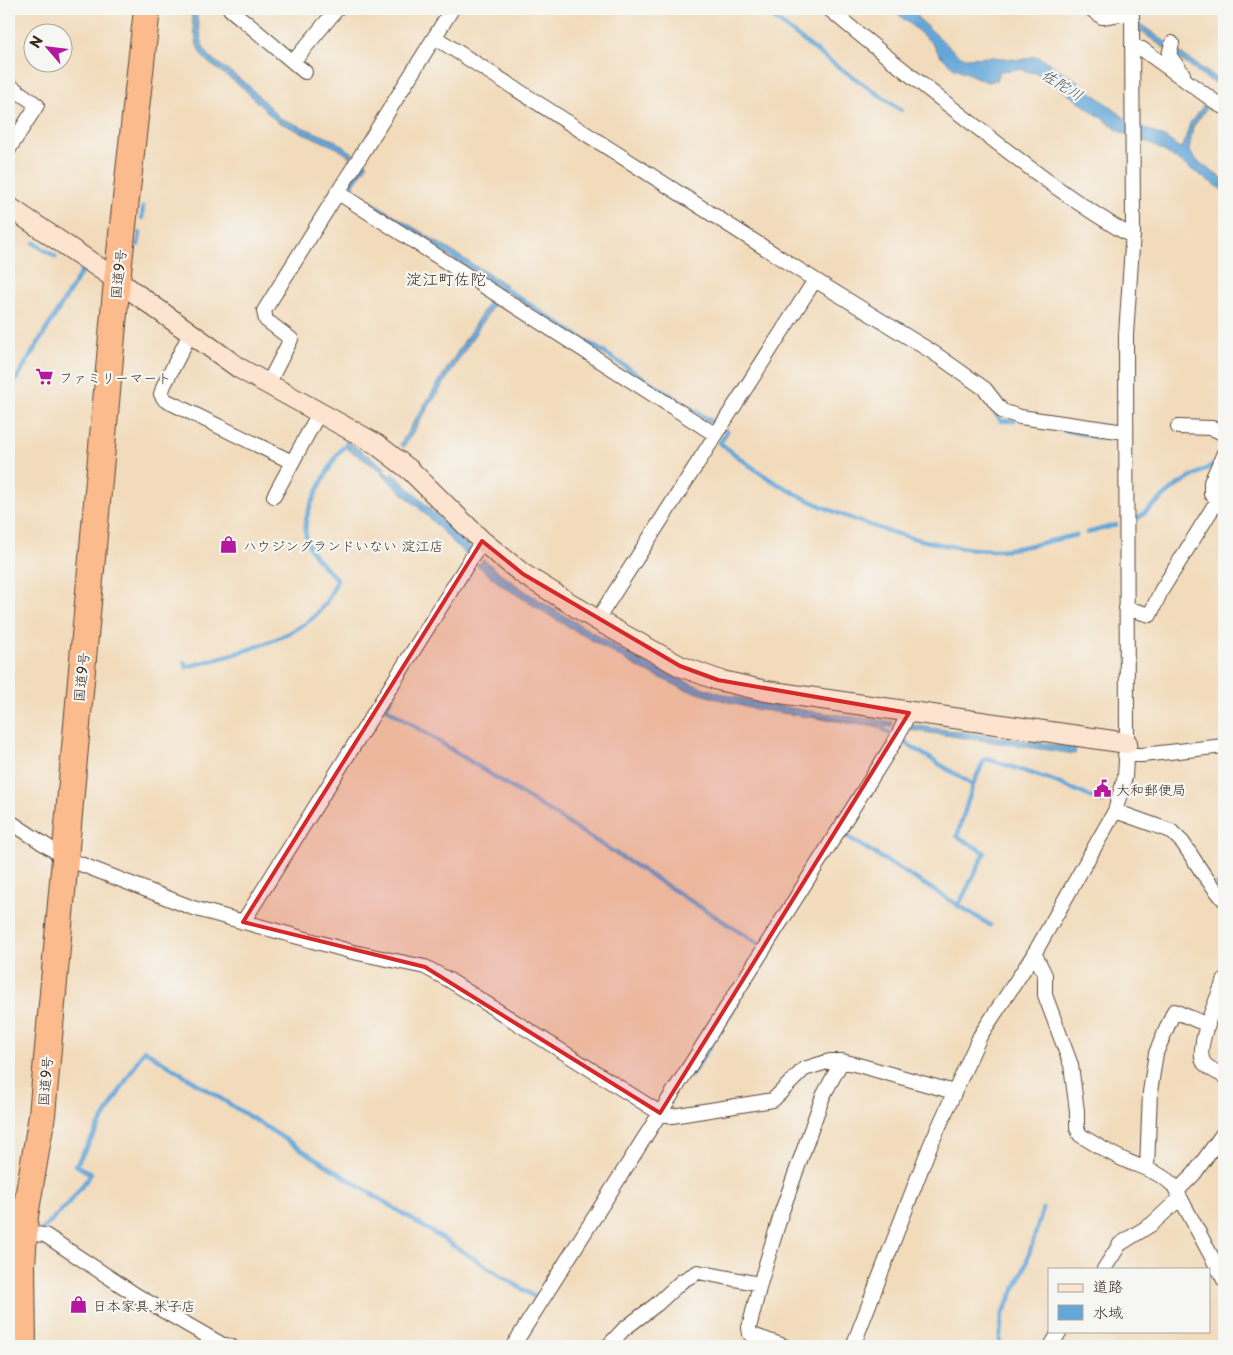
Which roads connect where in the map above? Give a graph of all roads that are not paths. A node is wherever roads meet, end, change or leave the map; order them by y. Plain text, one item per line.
1 (147, 9) edge
2 (230, 9) edge
3 (337, 9) edge
4 (452, 9) edge
5 (829, 9) edge
6 (1091, 9) edge
7 (1132, 10) edge
8 (436, 38) junction
9 (1170, 48) dead end
10 (1132, 49) junction
11 (293, 62) junction
12 (305, 72) dead end
13 (1184, 80) junction
14 (9, 85) edge
15 (1224, 106) edge
16 (9, 149) edge
17 (336, 192) junction
18 (9, 207) edge
19 (1133, 234) junction
20 (118, 280) junction
21 (815, 280) junction
22 (190, 334) junction
23 (268, 384) junction
24 (318, 413) junction
25 (1178, 427) dead end
26 (1125, 432) junction
27 (1224, 434) edge
28 (716, 435) junction
29 (1224, 453) edge
30 (292, 462) junction
31 (274, 496) dead end
32 (1221, 502) edge
33 (482, 540) junction
34 (1126, 608) junction
35 (598, 620) junction
36 (909, 713) junction
37 (1224, 746) edge
38 (1126, 749) junction
39 (1115, 811) junction
40 (9, 821) edge
41 (65, 858) junction
42 (1224, 900) edge
43 (243, 922) junction
44 (1034, 953) junction
45 (1224, 981) edge
46 (1208, 1025) junction
47 (842, 1061) junction
48 (1224, 1076) edge
49 (954, 1092) junction
50 (660, 1113) junction
51 (1224, 1132) edge
52 (1148, 1168) junction
53 (1179, 1194) junction
54 (19, 1218) edge
55 (1105, 1268) edge
56 (1224, 1280) edge
57 (760, 1284) junction
58 (1059, 1332) edge
59 (24, 1346) edge
60 (231, 1346) edge
61 (513, 1346) edge
62 (608, 1346) edge
63 (784, 1346) edge
64 (853, 1346) edge
65 (1051, 1346) edge

1 - 20 highway, 国道9号
2 - 11 street
3 - 11 street
4 - 8 street
5 - 19 street
6 - 7 street
7 - 10 street
8 - 17 street
8 - 21 street
9 - 13 street
10 - 13 street
10 - 19 street
11 - 12 street
13 - 15 street
14 - 16 street
17 - 23 street
17 - 28 street
18 - 20 street
19 - 26 street
20 - 22 street
20 - 41 highway, 国道9号
21 - 26 street
21 - 28 street
22 - 23 street
22 - 30 street
23 - 24 street
24 - 30 street
24 - 33 street
25 - 27 street
26 - 34 street
28 - 35 street
29 - 32 street
30 - 31 street
32 - 34 street
33 - 35 street
33 - 43 street
34 - 38 street
35 - 36 street
36 - 38 street
36 - 50 street
37 - 38 street
38 - 39 street
39 - 42 street
39 - 44 street
40 - 41 street
41 - 43 street
41 - 54 highway, 国道9号
43 - 50 street
44 - 49 street
44 - 52 street
45 - 46 street
46 - 48 street
46 - 52 street
47 - 49 street
47 - 50 street
47 - 57 street
49 - 64 street
50 - 61 street
51 - 53 street
52 - 53 street
53 - 55 street
53 - 56 street
54 - 59 highway, 国道9号
54 - 60 street
57 - 62 street
57 - 63 street
58 - 65 street

